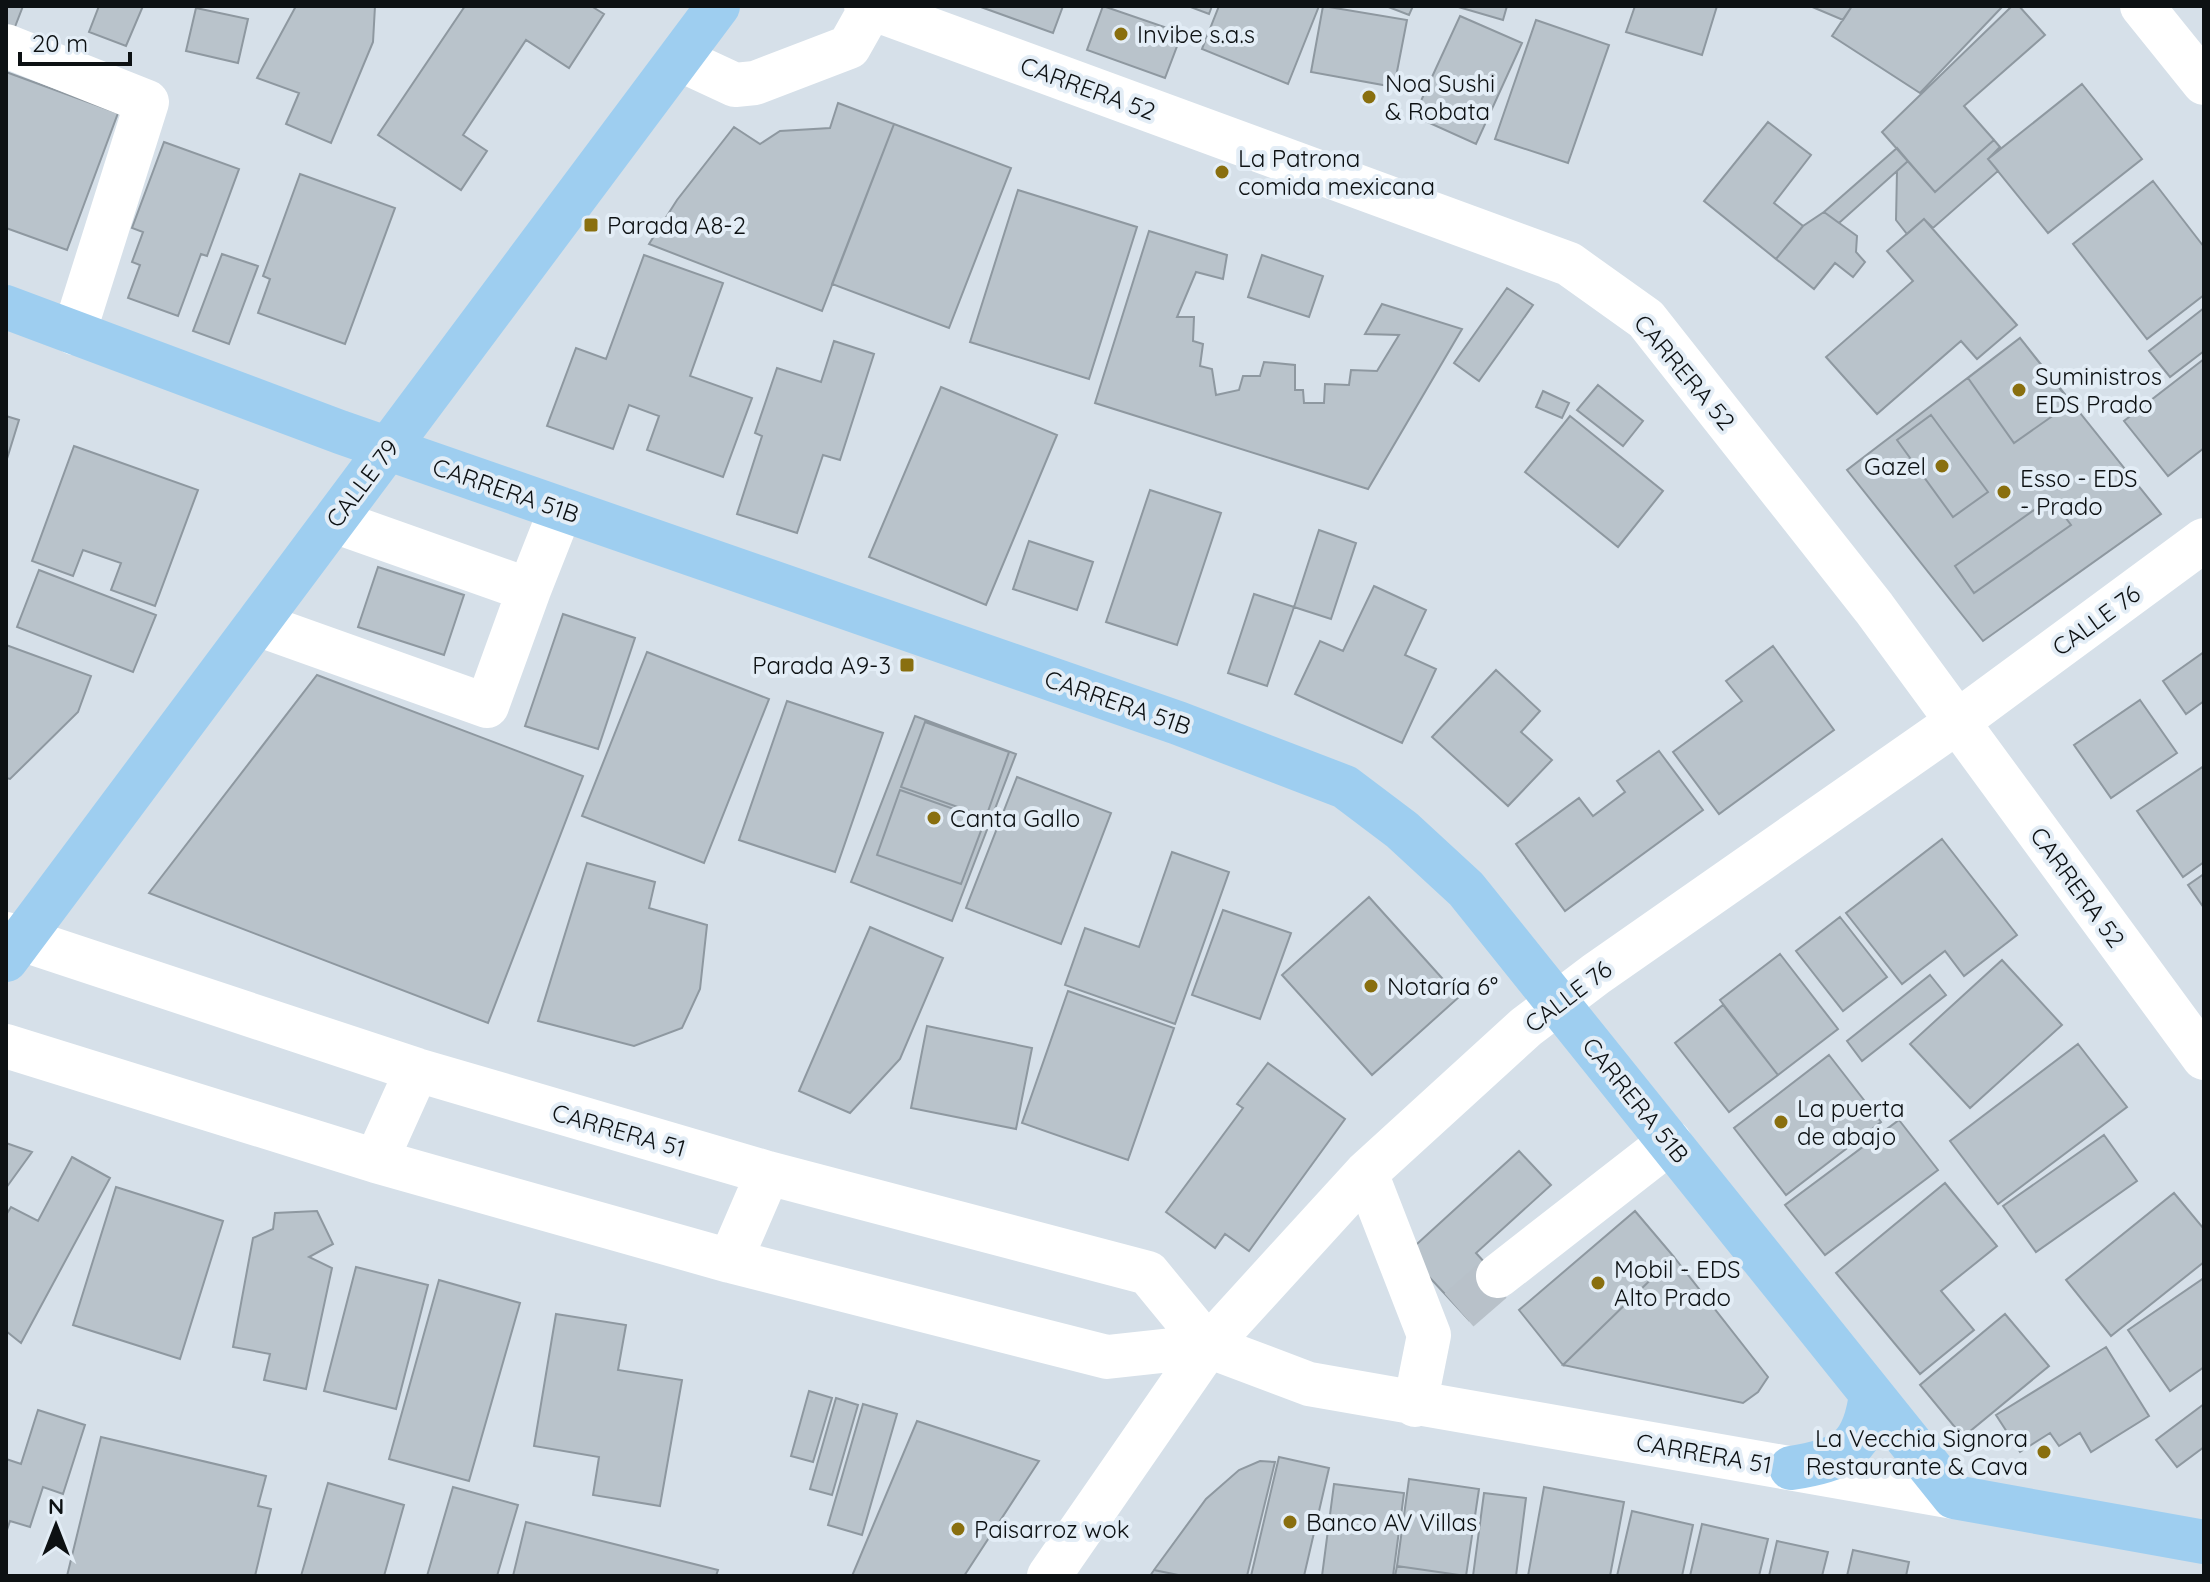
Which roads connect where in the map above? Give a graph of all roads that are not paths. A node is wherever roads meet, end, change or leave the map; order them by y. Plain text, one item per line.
1 (718, 6) edge
2 (2142, 6) edge
3 (868, 7) edge
4 (6, 46) edge
5 (679, 59) junction
6 (2204, 83) edge
7 (6, 307) edge
8 (74, 333) junction
9 (388, 449) junction
10 (561, 509) junction
11 (334, 521) junction
12 (2204, 540) edge
13 (529, 590) junction
14 (257, 624) junction
15 (1957, 722) junction
16 (11, 945) edge
17 (1558, 1003) junction
18 (6, 1046) edge
19 (2204, 1058) edge
20 (417, 1070) junction
21 (1670, 1142) junction
22 (376, 1161) junction
23 (768, 1173) junction
24 (1366, 1173) junction
25 (730, 1261) junction
26 (1498, 1276) tunnel mouth
27 (1208, 1346) junction
28 (1871, 1394) junction
29 (1415, 1405) junction
30 (1791, 1468) junction
31 (1954, 1497) junction
32 (2204, 1542) edge
33 (1049, 1576) edge

1 - 5 main road, CALLE 79
2 - 6 street
3 - 5 street
3 - 15 street, CARRERA 52
4 - 8 street
5 - 9 main road, CALLE 79
7 - 8 main road, CARRERA 51B
8 - 9 main road, CARRERA 51B
9 - 10 main road, CARRERA 51B
9 - 11 main road, CALLE 79
10 - 13 street
10 - 17 main road, CARRERA 51B
11 - 13 street
11 - 14 main road, CALLE 79
12 - 15 street, CALLE 76
13 - 14 street
14 - 16 main road, CALLE 79
15 - 17 street, CALLE 76
15 - 19 street, CARRERA 52
16 - 20 street, CARRERA 51
17 - 21 main road, CARRERA 51B
17 - 24 street, CALLE 76
18 - 22 street, CARRERA 51
20 - 22 street
20 - 23 street, CARRERA 51
21 - 26 street
21 - 28 main road, CARRERA 51B
22 - 25 street, CARRERA 51
23 - 25 street
23 - 27 street, CARRERA 51
24 - 27 street, CALLE 76
24 - 29 street
25 - 27 street, CARRERA 51
27 - 29 street, CARRERA 51
27 - 33 street, CALLE 76
28 - 30 main road
28 - 31 main road, CARRERA 51B
29 - 30 street, CARRERA 51
30 - 31 street, CARRERA 51
31 - 32 main road, CARRERA 51

